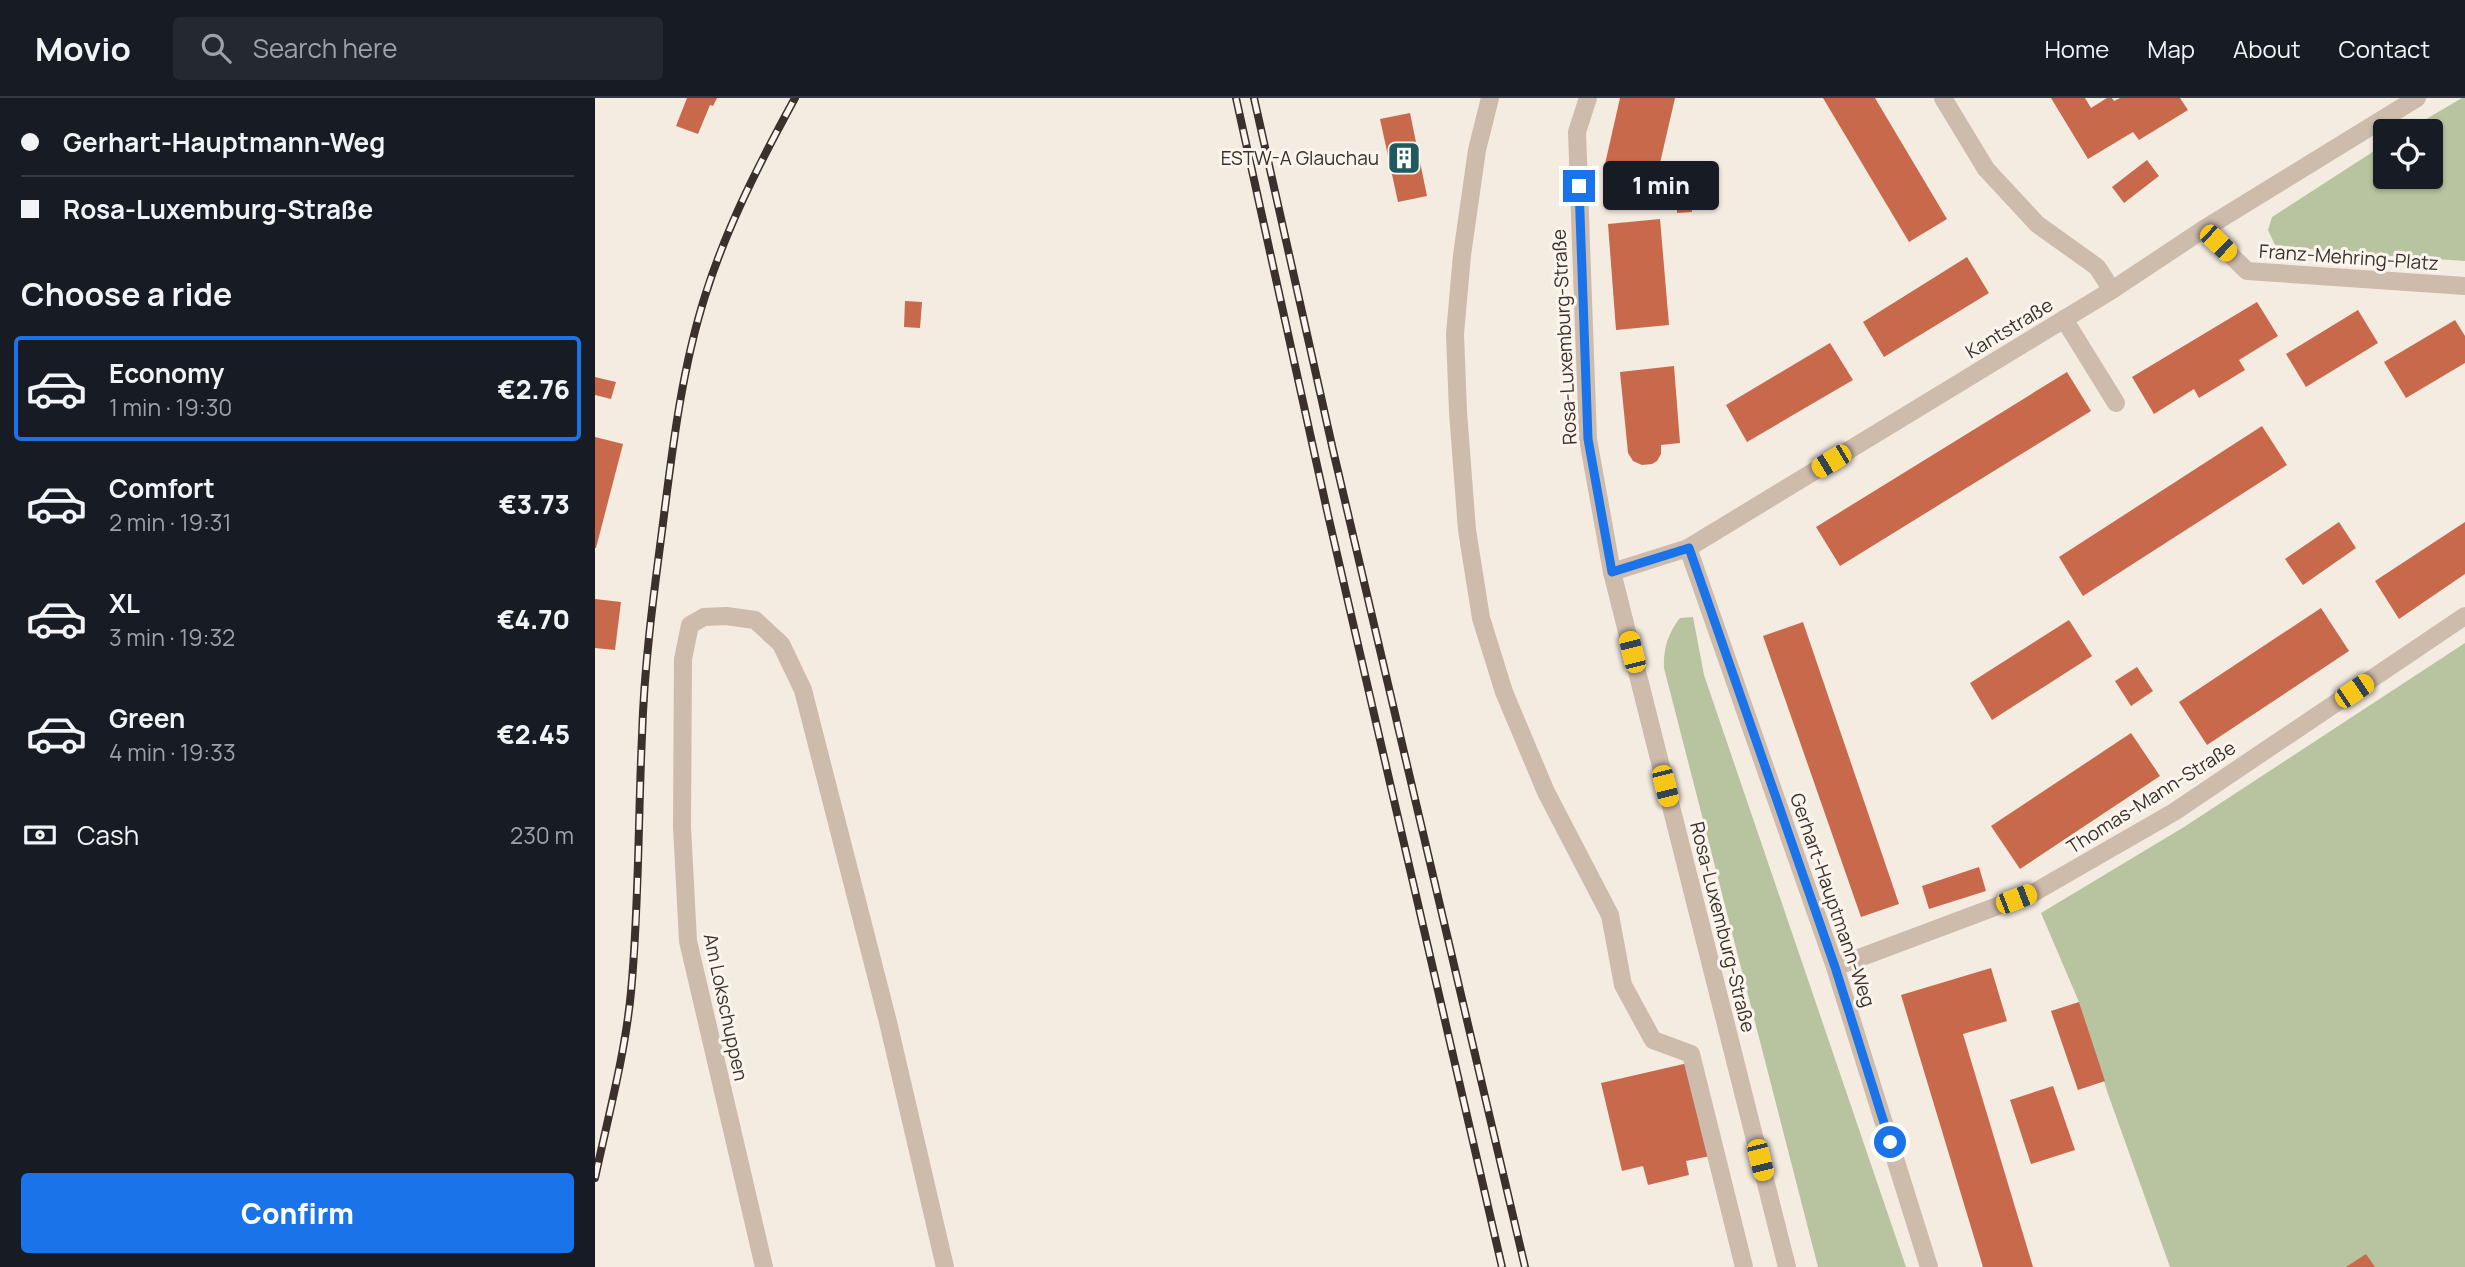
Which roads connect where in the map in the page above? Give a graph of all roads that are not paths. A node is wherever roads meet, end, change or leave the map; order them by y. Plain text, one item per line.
1 (1490, 98) edge
2 (1588, 98) edge
3 (1943, 98) edge
4 (2417, 98) edge
5 (2204, 229) junction
6 (2465, 286) edge
7 (2112, 290) junction
8 (2064, 319) junction
9 (2116, 403) dead end
10 (1689, 548) junction
11 (1612, 572) junction
12 (2465, 616) edge
13 (1835, 967) junction
14 (764, 1267) edge
15 (945, 1267) edge
16 (1744, 1267) edge
17 (1787, 1267) edge
18 (1929, 1267) edge

1 - 16 street
2 - 11 street, Rosa-Luxemburg-Straße
3 - 7 street
4 - 5 street, Kantstraße
5 - 6 street, Franz-Mehring-Platz
5 - 7 street, Kantstraße
7 - 8 street, Kantstraße
8 - 9 street
8 - 10 street, Kantstraße
10 - 11 street, Kantstraße
10 - 13 street, Gerhart-Hauptmann-Weg
11 - 17 street, Rosa-Luxemburg-Straße
12 - 13 street, Thomas-Mann-Straße
13 - 18 street, Gerhart-Hauptmann-Weg
14 - 15 street, Am Lokschuppen

